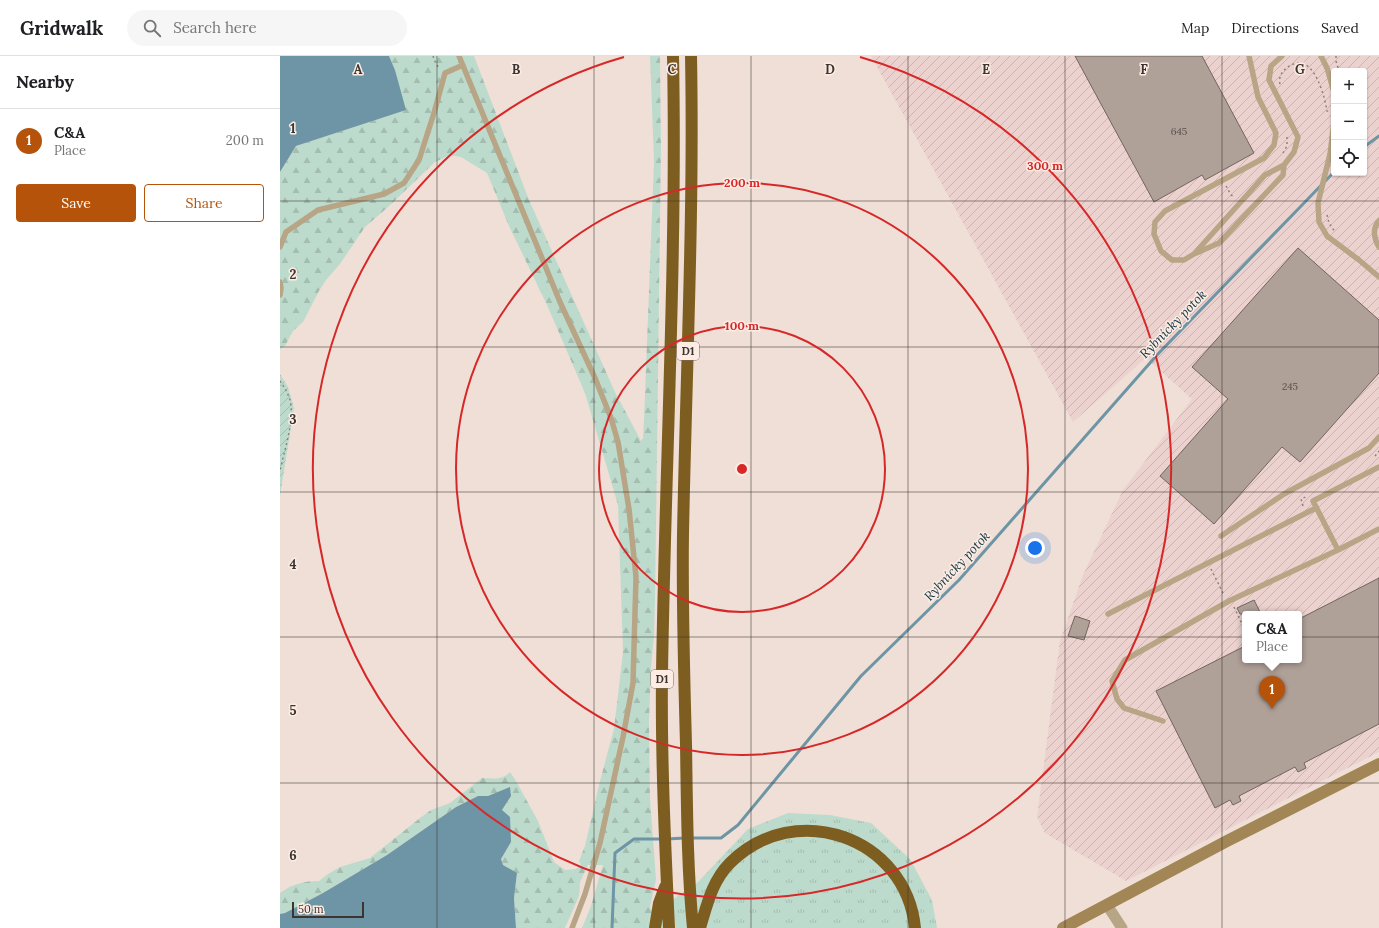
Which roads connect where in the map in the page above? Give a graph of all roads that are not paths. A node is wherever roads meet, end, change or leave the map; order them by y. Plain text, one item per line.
1 (459, 56) edge
2 (673, 56) edge
3 (691, 56) edge
4 (1249, 56) edge
5 (1282, 56) edge
6 (1321, 56) edge
7 (463, 65) junction
8 (1331, 82) edge
9 (1332, 140) edge
10 (1284, 165) junction
11 (1379, 220) edge
12 (280, 247) edge
13 (1379, 247) edge
14 (1194, 254) junction
15 (1379, 277) edge
16 (280, 282) edge
17 (280, 295) edge
18 (1379, 437) edge
19 (1379, 467) edge
20 (1316, 508) junction
21 (1379, 529) edge
22 (1221, 536) dead end
23 (1338, 550) junction
24 (1108, 614) dead end
25 (1163, 720) dead end
26 (1379, 764) edge
27 (666, 884) junction
28 (1107, 905) junction
29 (572, 928) edge
30 (655, 928) edge
31 (669, 928) edge
32 (693, 928) edge
33 (700, 928) edge
34 (915, 928) edge
35 (1063, 928) edge
36 (1122, 928) edge

1 - 7 lane
2 - 27 highway, D1
3 - 32 highway, D1
4 - 14 lane
5 - 10 lane
6 - 8 lane
7 - 12 lane
7 - 29 lane
9 - 15 lane
10 - 14 lane
10 - 14 lane
11 - 13 lane
16 - 17 lane
18 - 22 lane
19 - 20 lane
20 - 23 lane
20 - 24 lane
21 - 23 lane
23 - 25 lane
26 - 28 main road
27 - 30 highway
27 - 31 highway, D1
28 - 35 main road
28 - 36 street
33 - 34 highway

